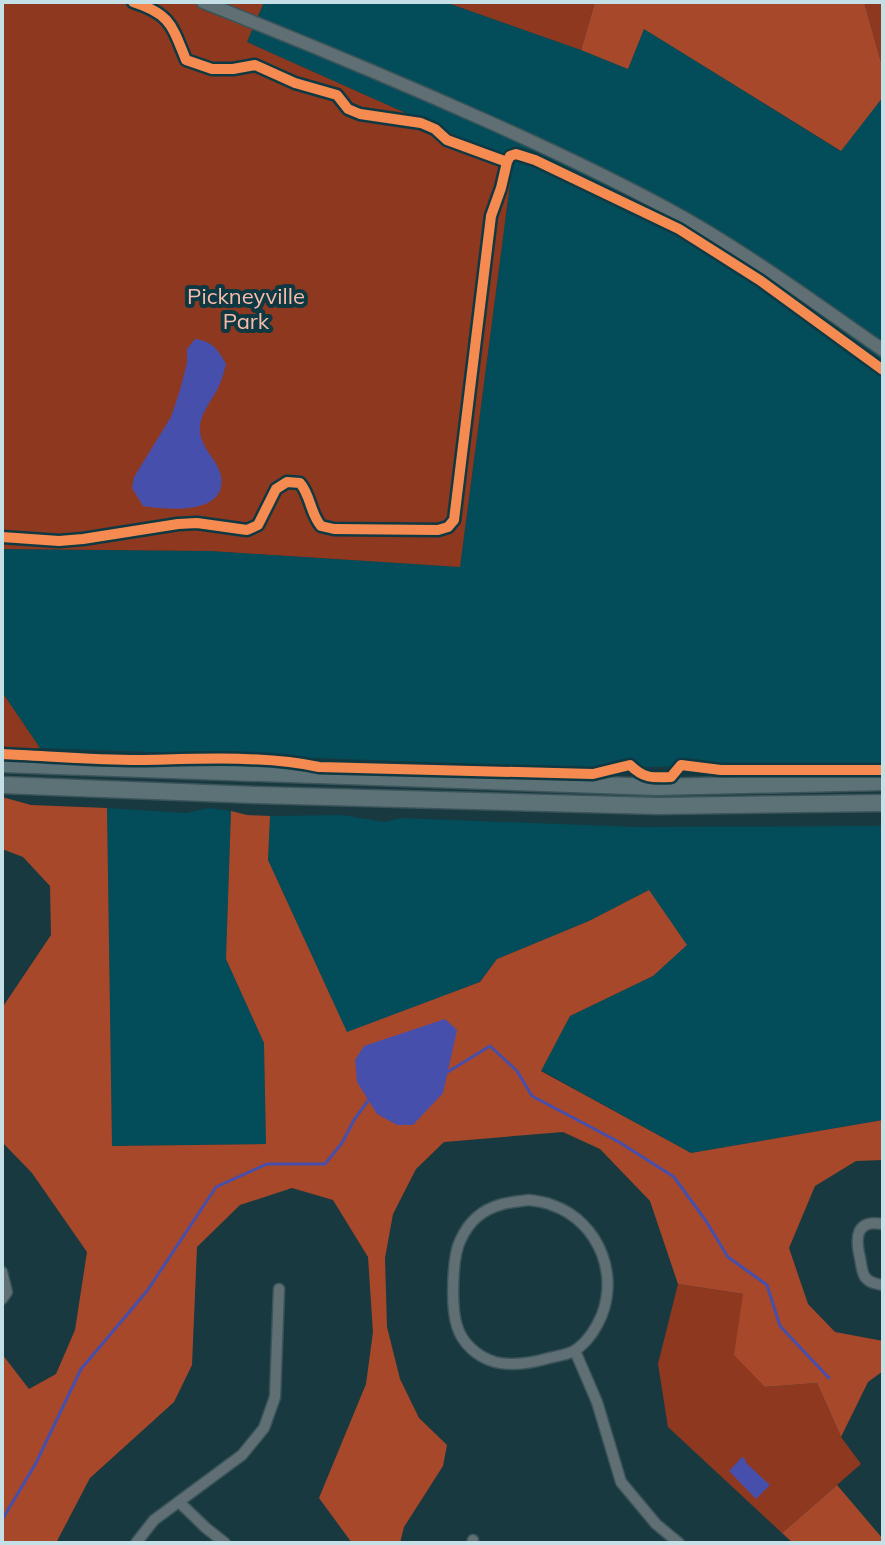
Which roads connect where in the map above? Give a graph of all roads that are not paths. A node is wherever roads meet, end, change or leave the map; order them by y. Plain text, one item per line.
1 (203, 2) edge
2 (883, 350) edge
3 (2, 764) edge
4 (883, 782) edge
5 (2, 785) edge
6 (883, 803) edge
7 (883, 1224) edge
8 (2, 1272) edge
9 (883, 1285) edge
10 (279, 1289) dead end
11 (2, 1299) edge
12 (575, 1351) junction
13 (179, 1502) junction
14 (136, 1543) edge
15 (225, 1543) edge
16 (679, 1543) edge

1 - 2 street
3 - 4 highway
5 - 6 highway
7 - 9 street
8 - 11 street
10 - 13 street
12 - 12 street
12 - 16 street
13 - 14 street
13 - 15 street

